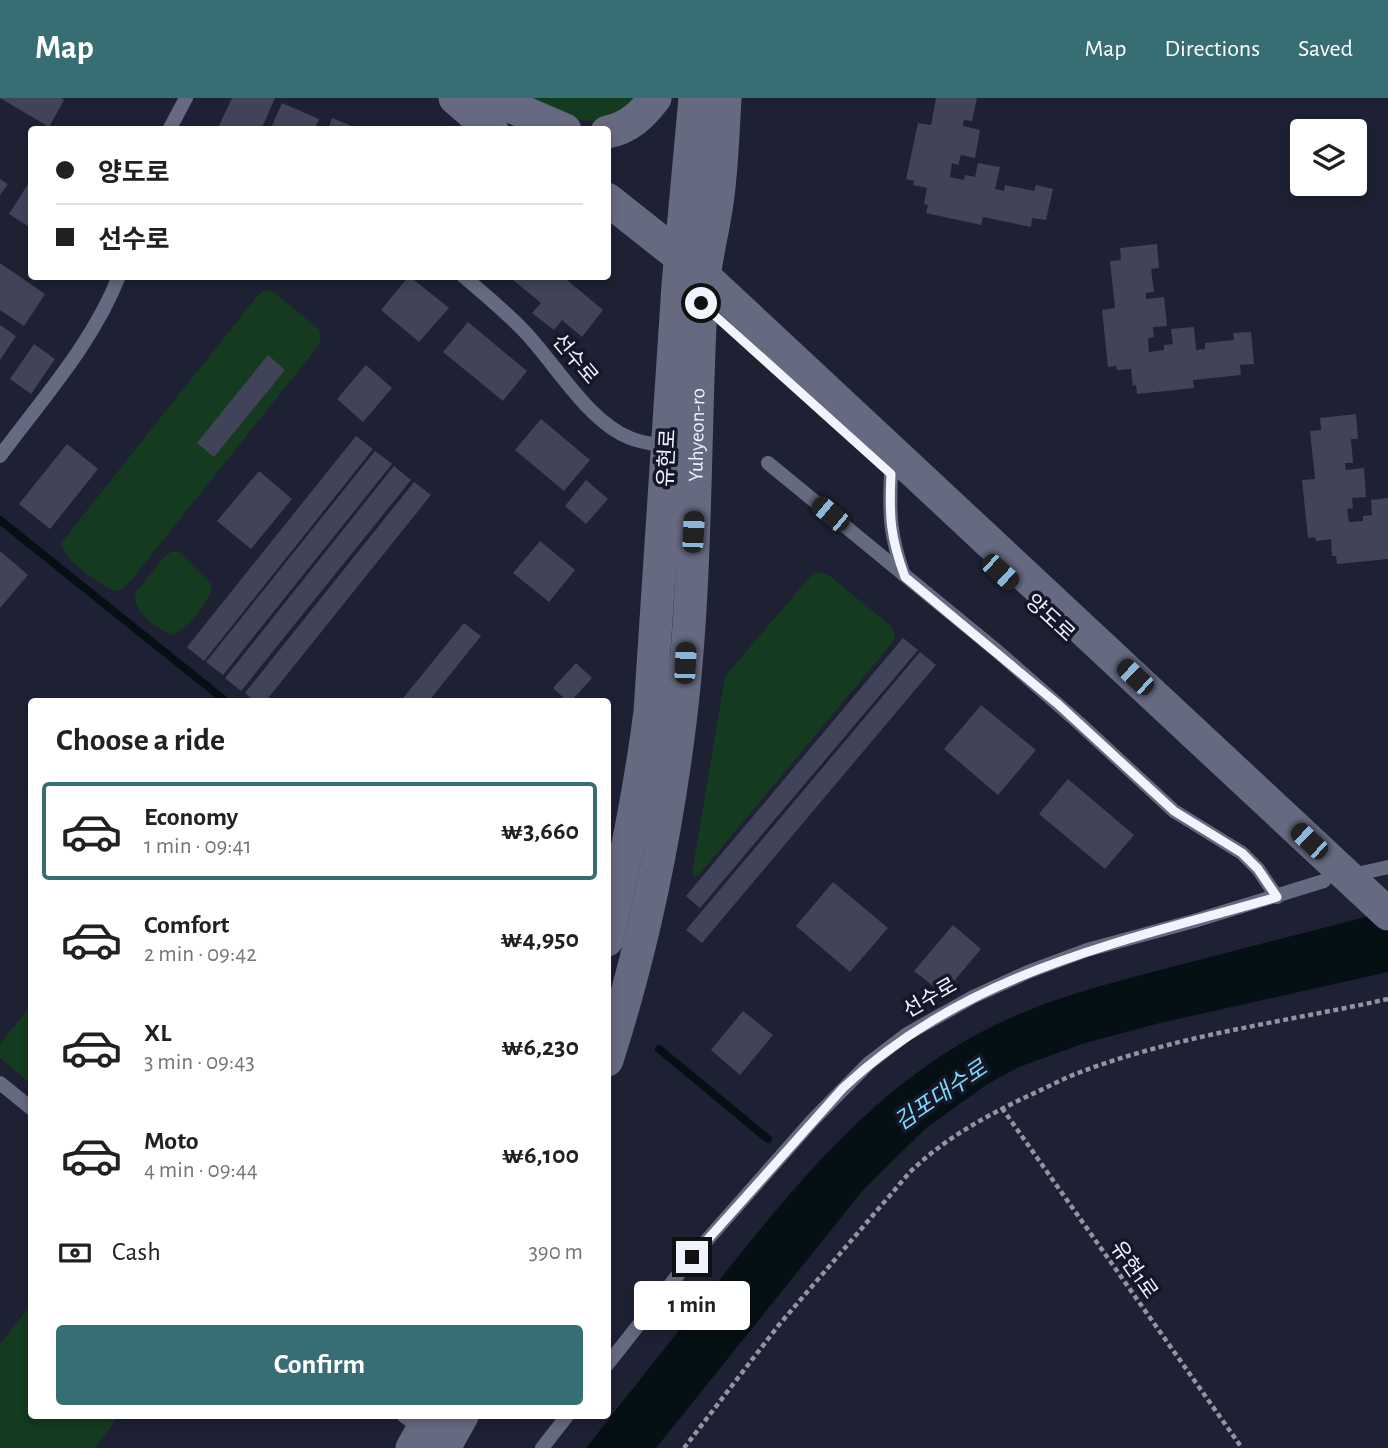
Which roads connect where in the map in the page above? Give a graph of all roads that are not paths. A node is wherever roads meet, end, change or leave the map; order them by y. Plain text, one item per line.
1 (186, 98) edge
2 (455, 98) edge
3 (485, 98) edge
4 (491, 98) edge
5 (655, 98) edge
6 (695, 98) edge
7 (725, 98) edge
8 (171, 126) edge
9 (487, 126) edge
10 (517, 126) edge
11 (556, 126) edge
12 (611, 131) edge
13 (611, 203) edge
14 (611, 228) edge
15 (117, 280) edge
16 (468, 280) edge
17 (691, 280) junction
18 (667, 446) junction
19 (0, 456) edge
20 (768, 463) dead end
21 (891, 474) junction
22 (905, 577) junction
23 (1388, 867) edge
24 (1340, 883) junction
25 (1277, 897) junction
26 (1388, 914) edge
27 (611, 922) edge
28 (1388, 939) edge
29 (611, 1046) edge
30 (0, 1083) edge
31 (28, 1106) edge
32 (611, 1360) edge
33 (456, 1419) edge
34 (565, 1419) edge
35 (430, 1436) edge
36 (542, 1448) edge

1 - 8 lane
2 - 9 street
3 - 10 street
4 - 11 street
5 - 12 street
6 - 17 street, 유현로
7 - 17 street, Yuhyeon-ro
13 - 17 street
14 - 17 street, 양도로
15 - 19 lane
16 - 18 lane, 선수로
17 - 18 street, 유현로
17 - 21 street, 양도로
17 - 24 street, 양도로
17 - 29 street, Yuhyeon-ro
18 - 27 street, 유현로
20 - 22 lane
21 - 22 lane
21 - 24 street, 양도로
22 - 25 lane
23 - 24 lane, 선수로
24 - 25 lane, 선수로
24 - 26 street, 양도로
24 - 28 street, 양도로
25 - 32 lane, 선수로
30 - 31 lane
33 - 35 street
34 - 36 lane

